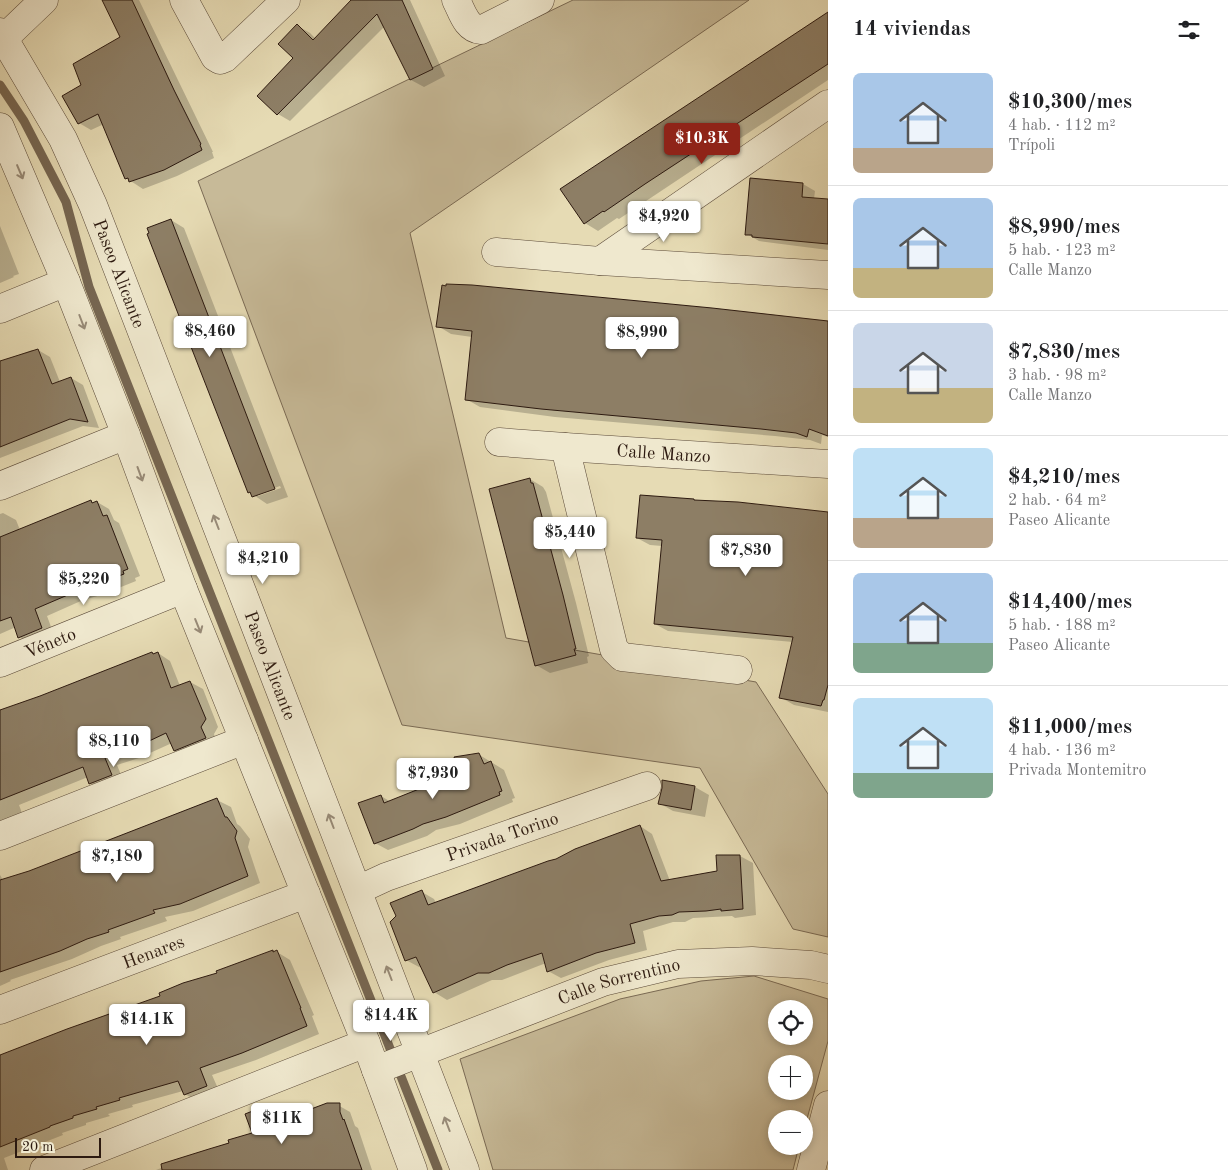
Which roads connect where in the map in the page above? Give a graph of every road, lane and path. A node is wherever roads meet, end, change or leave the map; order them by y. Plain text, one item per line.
1 (44, 0) edge
2 (184, 0) edge
3 (286, 0) edge
4 (456, 0) edge
5 (540, 0) edge
6 (2, 37) edge
7 (828, 104) edge
8 (1, 132) edge
9 (496, 252) dead end
10 (600, 261) junction
11 (828, 275) edge
12 (66, 282) junction
13 (0, 308) edge
14 (126, 435) junction
15 (499, 442) dead end
16 (565, 447) junction
17 (828, 464) edge
18 (0, 486) edge
19 (183, 590) junction
20 (0, 663) edge
21 (738, 670) dead end
22 (244, 740) junction
23 (647, 786) dead end
24 (0, 836) edge
25 (358, 890) junction
26 (306, 894) junction
27 (828, 969) edge
28 (0, 1010) edge
29 (366, 1043) junction
30 (420, 1053) junction
31 (376, 1070) junction
32 (828, 1105) edge
33 (818, 1160) edge
34 (44, 1170) edge
35 (413, 1170) edge
36 (464, 1170) edge

1 - 6 street
2 - 3 street
4 - 5 street
25 -> 6 street, Paseo Alicante
7 - 10 street
8 -> 12 street
9 - 10 street
10 - 11 street
12 - 13 street
12 -> 14 street
14 - 18 street
14 -> 19 street
15 - 16 street, Calle Manzo
16 - 17 street, Calle Manzo
16 - 21 street
19 - 20 street, Véneto
19 -> 22 street
22 - 24 street
22 - 26 street
23 - 25 street, Privada Torino
30 -> 25 street, Paseo Alicante
26 - 28 street, Henares
26 - 29 street
27 - 30 street, Calle Sorrentino
29 - 31 street
29 - 34 street
30 - 31 street, Calle Sorrentino
36 -> 30 street, Paseo Alicante
31 - 35 street
32 - 33 street

